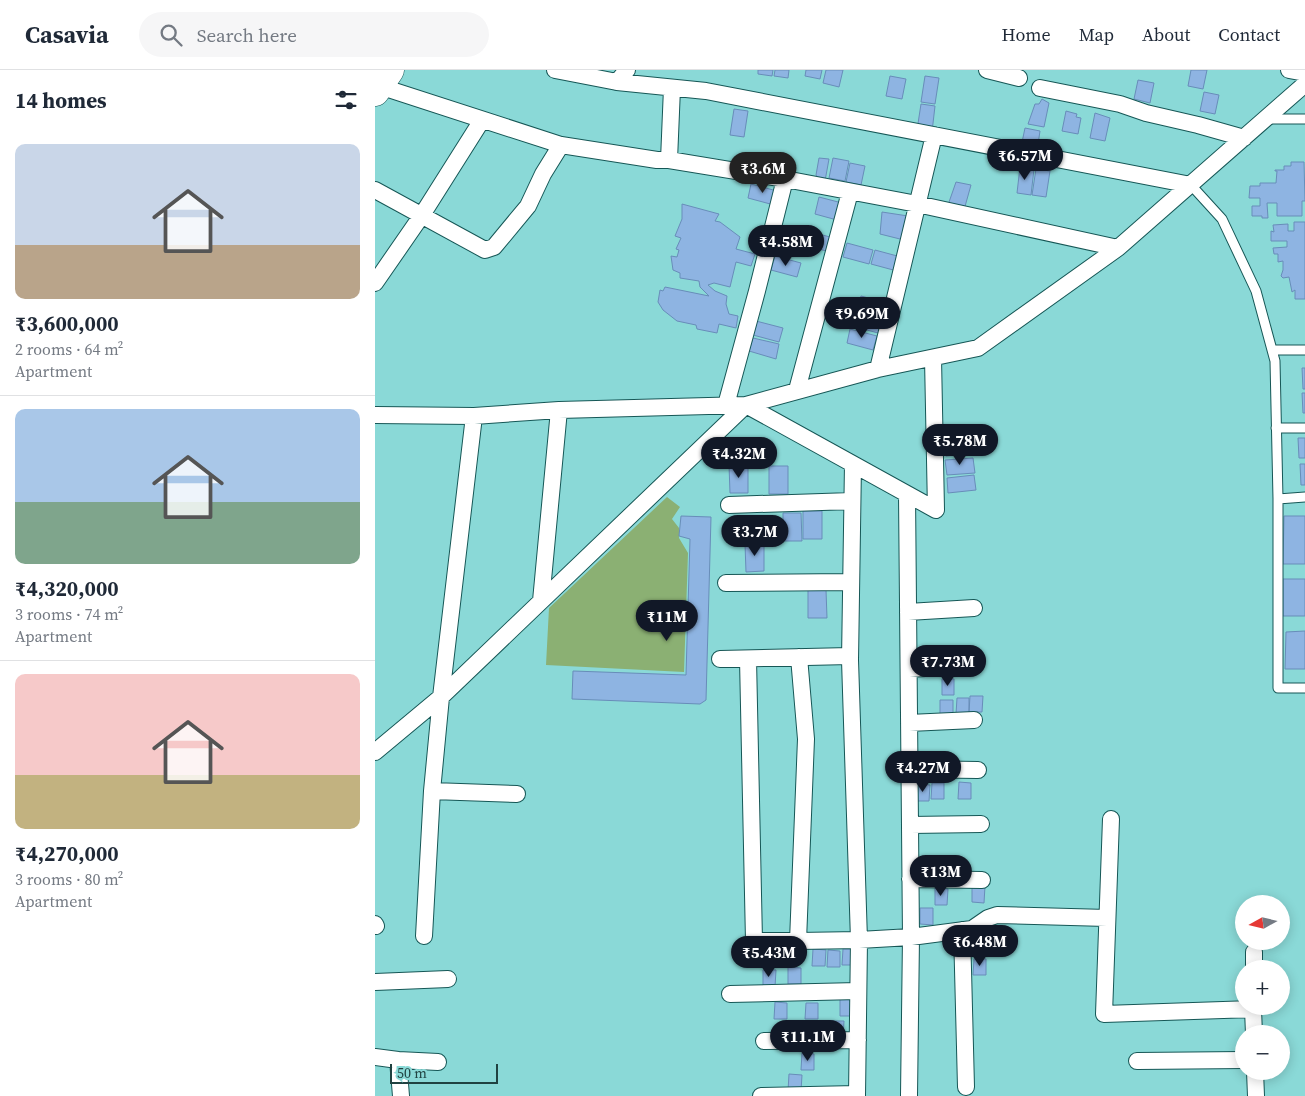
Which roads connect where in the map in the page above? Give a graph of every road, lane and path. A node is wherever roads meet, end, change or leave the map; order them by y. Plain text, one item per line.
1 (555, 70) edge
2 (987, 70) edge
3 (1289, 70) edge
4 (1305, 73) edge
5 (622, 76) edge
6 (1019, 78) dead end
7 (381, 83) edge
8 (1305, 84) edge
9 (672, 88) junction
10 (1040, 88) dead end
11 (1266, 119) junction
12 (1305, 119) edge
13 (482, 120) junction
14 (933, 135) junction
15 (1245, 138) junction
16 (561, 145) junction
17 (669, 160) junction
18 (785, 179) junction
19 (1191, 185) junction
20 (375, 190) edge
21 (850, 192) junction
22 (917, 204) junction
23 (422, 215) junction
24 (1118, 248) junction
25 (375, 283) edge
26 (1273, 350) junction
27 (1305, 350) edge
28 (933, 358) junction
29 (878, 369) junction
30 (797, 390) junction
31 (726, 405) junction
32 (746, 405) junction
33 (559, 410) junction
34 (375, 414) edge
35 (474, 416) junction
36 (1276, 428) junction
37 (1305, 428) edge
38 (853, 464) junction
39 (907, 494) junction
40 (1305, 497) edge
41 (1278, 499) junction
42 (852, 501) junction
43 (729, 505) dead end
44 (851, 582) junction
45 (726, 583) dead end
46 (541, 601) junction
47 (974, 608) dead end
48 (908, 612) junction
49 (851, 656) junction
50 (748, 658) junction
51 (799, 658) junction
52 (720, 659) dead end
53 (974, 665) dead end
54 (909, 669) junction
55 (1305, 688) edge
56 (441, 698) junction
57 (975, 720) dead end
58 (909, 723) junction
59 (375, 752) edge
60 (909, 770) junction
61 (978, 770) dead end
62 (432, 791) junction
63 (517, 794) dead end
64 (1111, 819) dead end
65 (910, 824) junction
66 (981, 824) dead end
67 (910, 879) junction
68 (981, 880) dead end
69 (1107, 918) junction
70 (962, 930) junction
71 (424, 936) dead end
72 (911, 937) junction
73 (859, 940) junction
74 (798, 941) junction
75 (1254, 952) dead end
76 (1254, 960) edge
77 (447, 979) dead end
78 (375, 982) edge
79 (858, 991) junction
80 (729, 994) dead end
81 (1235, 1009) edge
82 (858, 1040) junction
83 (764, 1041) dead end
84 (375, 1058) edge
85 (398, 1060) junction
86 (1235, 1060) edge
87 (1137, 1061) dead end
88 (438, 1062) dead end
89 (1255, 1080) edge
90 (966, 1087) dead end
91 (857, 1095) edge
92 (401, 1096) edge
93 (761, 1096) edge
94 (909, 1096) edge
95 (1256, 1096) edge

1 - 5 street
2 - 6 street
3 - 4 street
5 - 9 street
7 - 13 street
8 - 11 street
9 - 14 street
9 - 17 street
10 - 15 street
11 - 12 lane
11 - 15 street
13 - 16 street
13 - 23 street
14 - 19 street
14 - 22 street
15 - 19 street
16 - 17 street
16 - 23 street
17 - 18 street
18 - 21 street
18 - 31 street
19 - 24 street
19 - 26 lane
20 - 23 street
21 - 22 street
21 - 30 street
22 - 24 street
22 - 29 street
23 - 25 street
24 - 28 street
26 - 27 lane
26 - 36 lane
28 - 29 street
28 - 39 street
29 - 30 street
30 - 32 street
31 - 32 street
31 - 33 street
32 - 38 street
32 - 46 street
33 - 35 street
33 - 46 street
34 - 35 street
35 - 56 street
36 - 37 lane
36 - 41 lane
38 - 39 street
38 - 42 street
39 - 48 street
40 - 41 lane
41 - 55 lane
42 - 43 street
42 - 44 street
44 - 45 street
44 - 49 street
46 - 56 street
47 - 48 street
48 - 54 street
49 - 51 street
49 - 73 street
50 - 51 street
50 - 52 street
50 - 74 street
51 - 74 street
53 - 54 street
54 - 58 street
56 - 59 street
56 - 62 street
57 - 58 street
58 - 60 street
60 - 61 street
60 - 65 street
62 - 63 street
62 - 71 street
64 - 69 street
65 - 66 street
65 - 67 street
67 - 68 street
67 - 72 street
69 - 70 street
69 - 81 street
70 - 72 street
70 - 90 street
72 - 73 street
72 - 94 street
73 - 74 street
73 - 79 street
75 - 76 street
77 - 78 street
79 - 80 street
79 - 82 street
82 - 83 street
82 - 91 street
84 - 85 street
85 - 88 street
85 - 92 street
86 - 87 street
89 - 95 street
91 - 93 street

